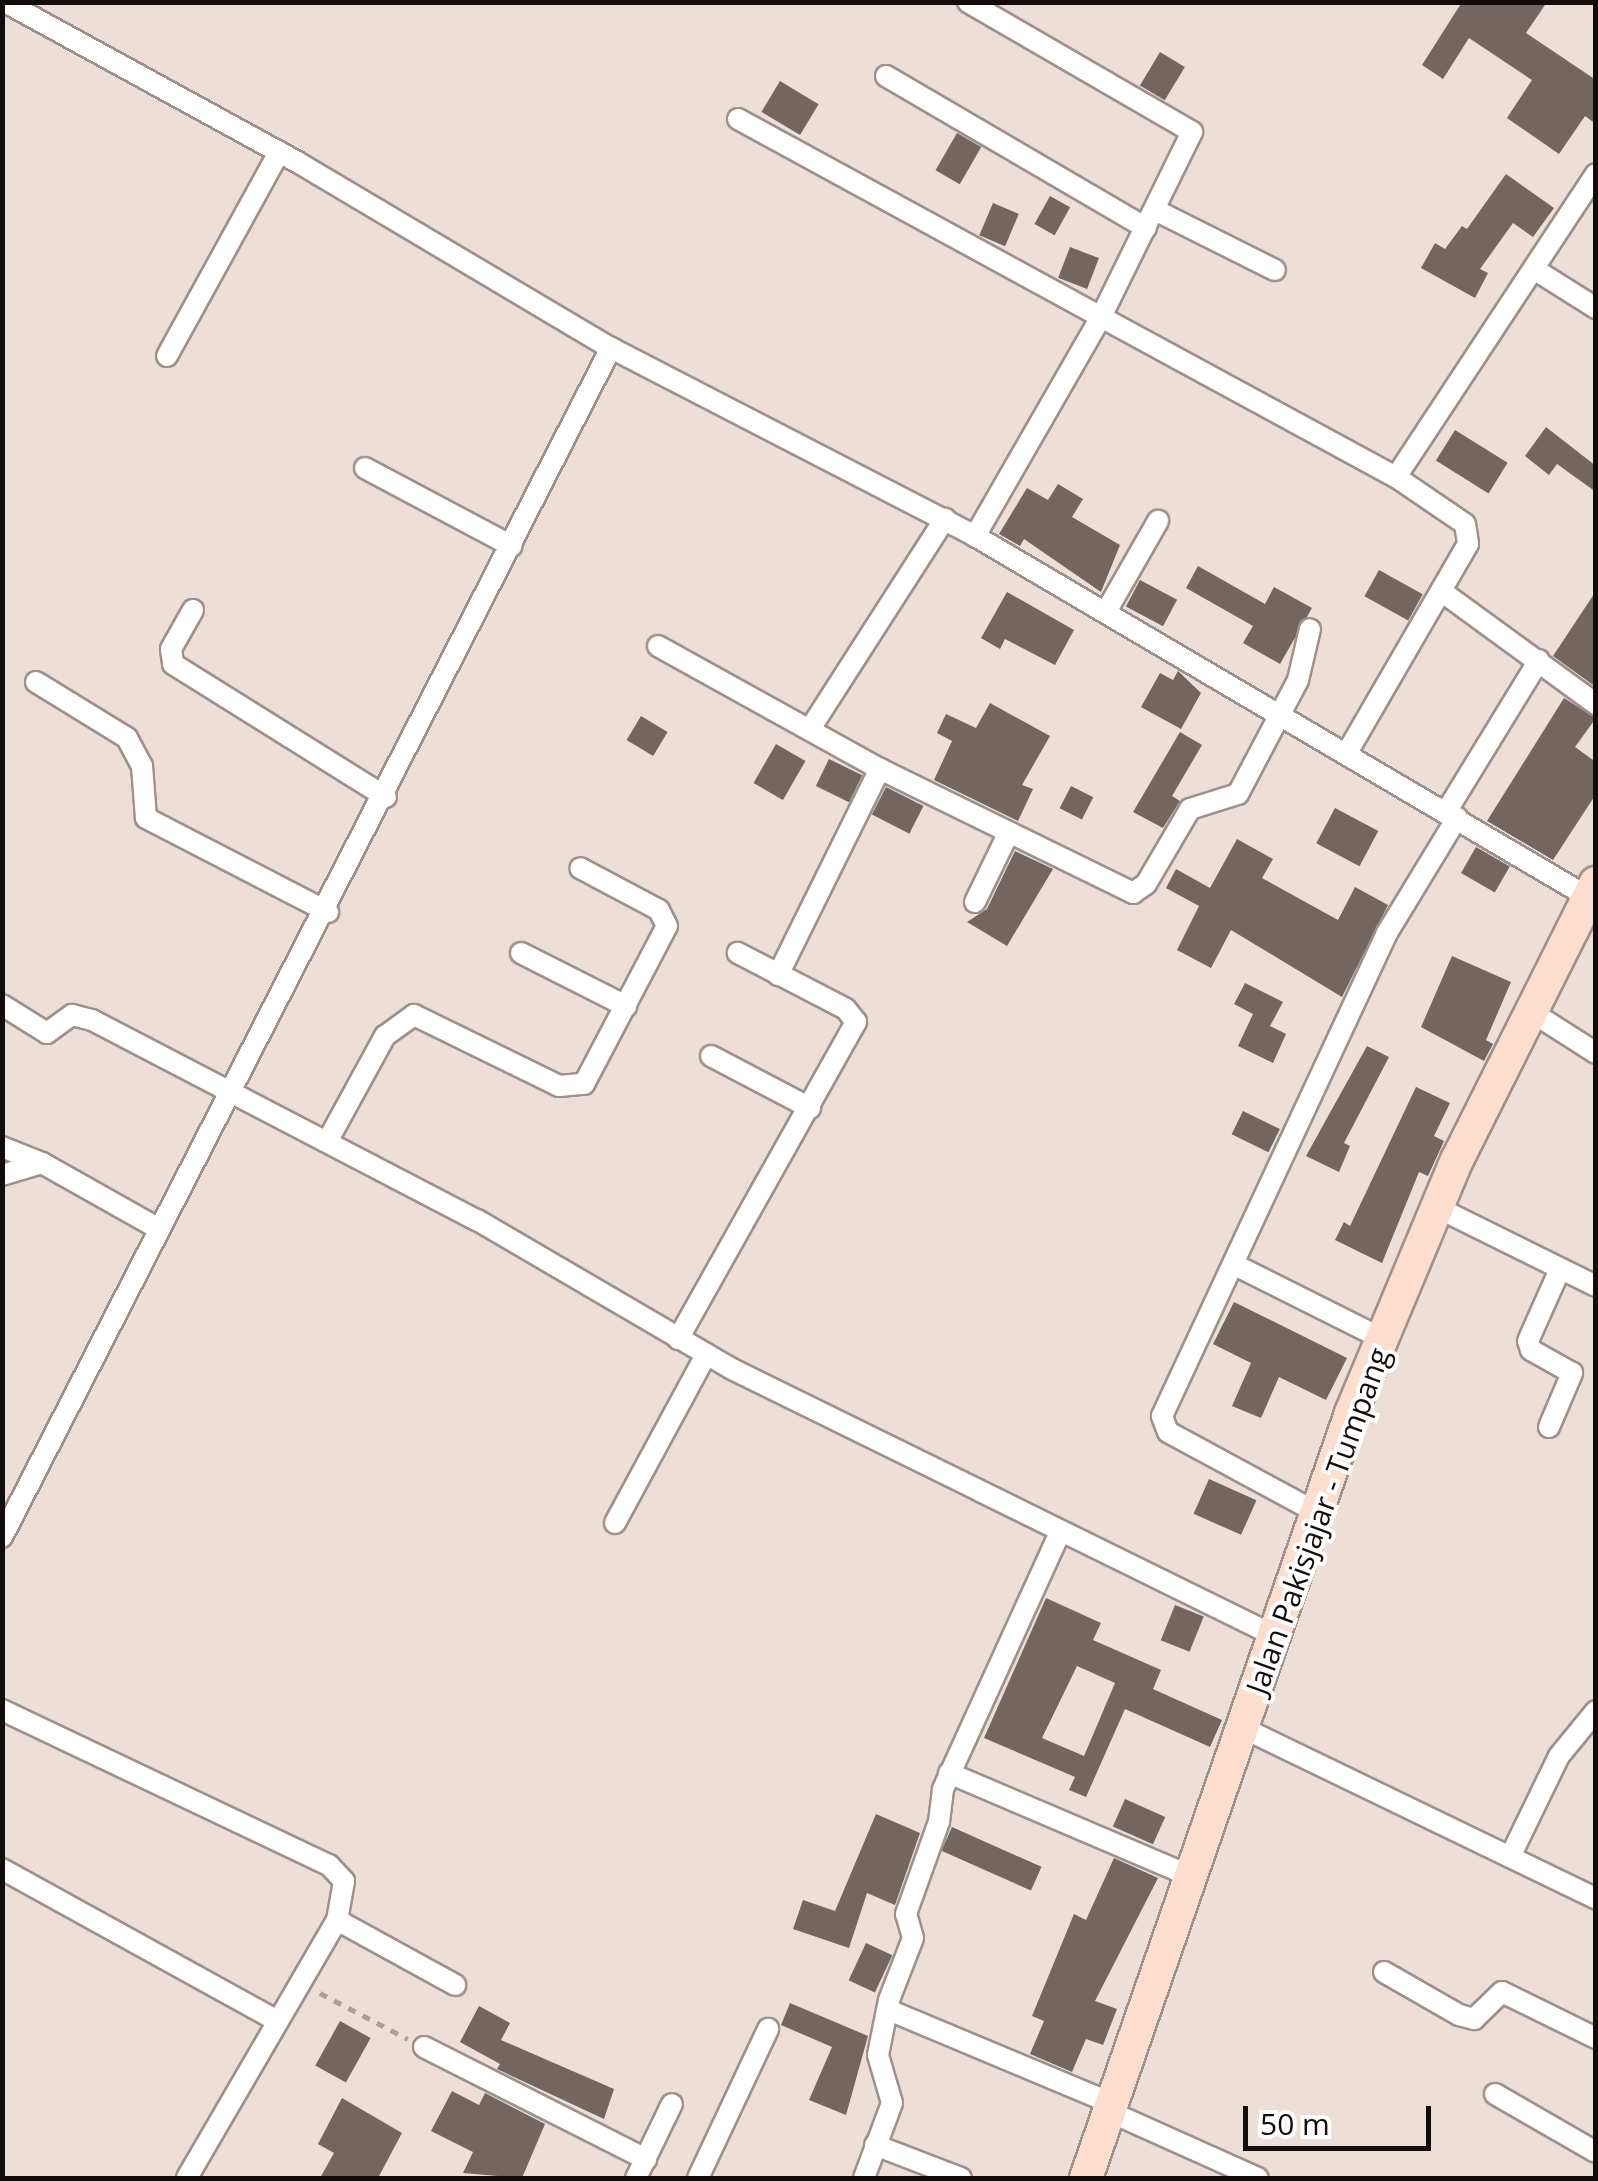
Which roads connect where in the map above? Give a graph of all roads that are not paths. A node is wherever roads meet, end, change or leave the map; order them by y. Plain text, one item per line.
1 (5, 2) edge
2 (968, 2) edge
3 (886, 76) dead end
4 (738, 119) dead end
5 (279, 152) junction
6 (1596, 174) edge
7 (1150, 220) junction
8 (1275, 270) dead end
9 (1537, 271) junction
10 (1596, 308) edge
11 (1101, 317) junction
12 (611, 348) junction
13 (167, 356) dead end
14 (365, 468) dead end
15 (1396, 477) junction
16 (945, 519) junction
17 (1158, 521) dead end
18 (975, 536) junction
19 (512, 546) junction
20 (1441, 590) junction
21 (193, 610) dead end
22 (1107, 610) junction
23 (1310, 629) dead end
24 (658, 646) dead end
25 (1539, 660) junction
26 (36, 682) dead end
27 (1596, 704) edge
28 (1278, 715) junction
29 (810, 729) junction
30 (1347, 753) junction
31 (880, 769) junction
32 (386, 797) junction
33 (1451, 815) junction
34 (1008, 834) junction
35 (580, 868) dead end
36 (1592, 890) edge
37 (975, 902) dead end
38 (328, 912) junction
39 (738, 952) dead end
40 (521, 953) dead end
41 (778, 975) junction
42 (2, 1005) edge
43 (626, 1006) junction
44 (1530, 1011) junction
45 (1596, 1053) edge
46 (710, 1056) dead end
47 (228, 1091) junction
48 (810, 1108) junction
49 (328, 1140) junction
50 (2, 1147) edge
51 (42, 1163) junction
52 (2, 1176) edge
53 (1436, 1207) junction
54 (159, 1229) junction
55 (1237, 1266) junction
56 (1560, 1270) junction
57 (1596, 1286) edge
58 (678, 1339) junction
59 (1382, 1339) junction
60 (706, 1355) junction
61 (1550, 1427) dead end
62 (1316, 1512) junction
63 (615, 1523) dead end
64 (1060, 1532) junction
65 (2, 1537) edge
66 (1275, 1636) junction
67 (2, 1710) edge
68 (1596, 1711) edge
69 (1244, 1728) junction
70 (949, 1774) junction
71 (1510, 1857) junction
72 (2, 1869) edge
73 (1195, 1878) junction
74 (1596, 1899) edge
75 (337, 1920) junction
76 (1384, 1972) dead end
77 (454, 1985) dead end
78 (891, 2011) junction
79 (277, 2020) junction
80 (768, 2029) dead end
81 (1596, 2038) edge
82 (424, 2047) road end
83 (1495, 2094) dead end
84 (672, 2104) dead end
85 (1109, 2107) junction
86 (875, 2145) junction
87 (1596, 2152) edge
88 (640, 2173) edge
89 (188, 2178) edge
90 (698, 2178) edge
91 (864, 2178) edge
92 (961, 2178) edge
93 (1086, 2178) edge
94 (1258, 2178) edge

1 - 5 street
2 - 7 street
3 - 7 street
4 - 11 street
5 - 12 street
5 - 13 street
6 - 9 street
7 - 8 street
7 - 11 street
9 - 10 street
9 - 15 street
11 - 15 street
11 - 18 street
12 - 16 street
12 - 19 street
14 - 19 street
15 - 20 street
16 - 18 street
16 - 29 street
17 - 22 street
18 - 22 street
19 - 32 street
20 - 25 street
20 - 30 street
21 - 32 street
22 - 28 street
23 - 28 street
24 - 29 street
25 - 27 street
25 - 33 street
26 - 38 street
28 - 30 street
28 - 34 street
29 - 31 street
30 - 33 street
31 - 34 street
31 - 41 street
32 - 38 street
33 - 36 street
33 - 55 street
34 - 37 street
35 - 43 street
36 - 44 main road, Jalan Pakisjajar - Tumpang
38 - 47 street
39 - 41 street
40 - 43 street
41 - 48 street
42 - 47 street
43 - 49 street
44 - 45 street
44 - 53 main road, Jalan Pakisjajar - Tumpang
46 - 48 street
47 - 49 street
47 - 54 street
48 - 58 street
49 - 58 street
50 - 51 street
51 - 52 street
51 - 54 street
53 - 56 street
53 - 59 main road, Jalan Pakisjajar - Tumpang
54 - 65 street
55 - 59 street
55 - 62 street
56 - 57 street
56 - 61 street
58 - 60 street
59 - 62 main road, Jalan Pakisjajar - Tumpang
60 - 63 street
60 - 64 street
62 - 66 main road, Jalan Pakisjajar - Tumpang
64 - 66 street
64 - 70 street
66 - 69 main road, Jalan Pakisjajar - Tumpang
67 - 75 street
68 - 71 street
69 - 71 street
69 - 73 main road, Jalan Pakisjajar - Tumpang
70 - 73 street
70 - 78 street
71 - 74 street
72 - 79 street
73 - 85 main road, Jalan Pakisjajar - Tumpang
75 - 77 street
75 - 79 street
76 - 81 street
78 - 85 street
78 - 86 street
79 - 89 street
80 - 90 street
82 - 88 street
83 - 87 street
84 - 88 street
85 - 93 main road, Jalan Pakisjajar - Tumpang
85 - 94 street
86 - 91 street
86 - 92 street

